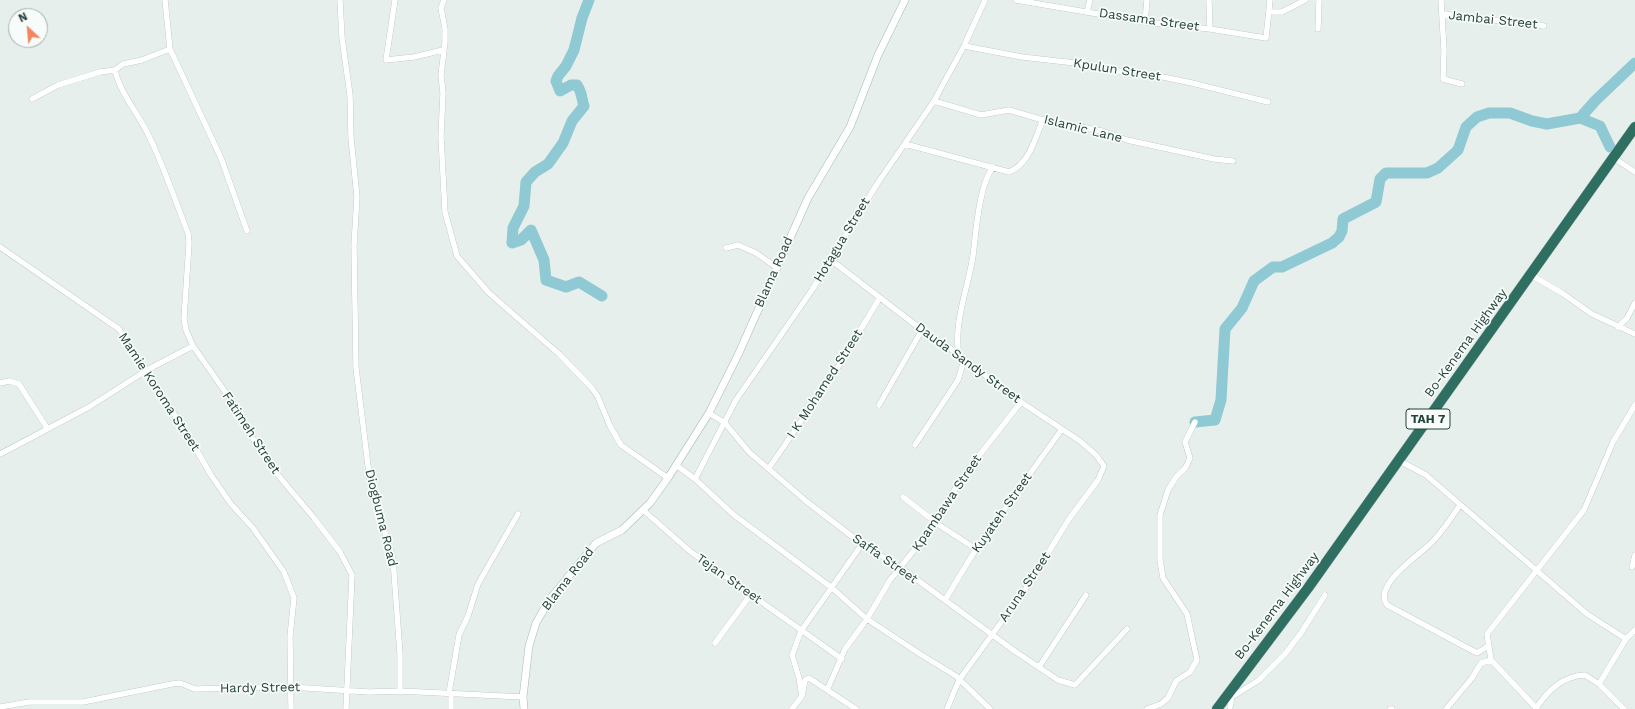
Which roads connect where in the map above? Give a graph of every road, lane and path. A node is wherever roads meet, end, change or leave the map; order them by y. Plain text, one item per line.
1 (165, 0) edge
2 (340, 0) edge
3 (395, 0) edge
4 (444, 0) edge
5 (905, 0) edge
6 (985, 0) edge
7 (1016, 0) edge
8 (1090, 0) edge
9 (1147, 0) edge
10 (1210, 0) edge
11 (1270, 0) edge
12 (1305, 0) edge
13 (1319, 0) edge
14 (1441, 0) edge
15 (1087, 12) junction
16 (1269, 12) junction
17 (1442, 14) junction
18 (1145, 22) junction
19 (1544, 26) dead end
20 (1210, 29) junction
21 (1318, 29) dead end
22 (964, 46) junction
23 (170, 49) junction
24 (443, 50) junction
25 (115, 70) junction
26 (1462, 84) dead end
27 (32, 99) dead end
28 (934, 101) junction
29 (1268, 102) dead end
30 (1043, 120) junction
31 (1635, 127) edge
32 (905, 144) junction
33 (1614, 158) junction
34 (1233, 161) dead end
35 (993, 167) junction
36 (1635, 172) edge
37 (247, 231) dead end
38 (0, 247) edge
39 (726, 248) dead end
40 (830, 260) junction
41 (776, 267) junction
42 (1531, 275) junction
43 (879, 299) junction
44 (1635, 303) edge
45 (1618, 327) junction
46 (922, 330) junction
47 (1635, 334) edge
48 (193, 346) junction
49 (961, 358) junction
50 (146, 370) junction
51 (0, 383) edge
52 (1021, 402) junction
53 (879, 405) dead end
54 (1635, 405) edge
55 (709, 413) junction
56 (1195, 422) dead end
57 (725, 423) junction
58 (47, 428) junction
59 (1062, 429) junction
60 (915, 445) dead end
61 (0, 454) edge
62 (1398, 460) junction
63 (676, 465) junction
64 (1104, 466) joint
65 (769, 468) junction
66 (668, 478) junction
67 (695, 479) junction
68 (903, 497) dead end
69 (1460, 505) junction
70 (643, 510) junction
71 (518, 514) dead end
72 (935, 522) junction
73 (862, 544) junction
74 (976, 549) junction
75 (1635, 555) edge
76 (1632, 567) dead end
77 (901, 568) junction
78 (1537, 570) junction
79 (832, 588) junction
80 (751, 594) junction
81 (1086, 595) dead end
82 (1325, 595) dead end
83 (945, 600) junction
84 (867, 619) junction
85 (1127, 629) dead end
86 (1635, 630) edge
87 (802, 631) junction
88 (992, 634) junction
89 (1626, 639) junction
90 (715, 643) dead end
91 (1488, 646) junction
92 (1477, 653) junction
93 (842, 659) junction
94 (1491, 660) junction
95 (1481, 664) junction
96 (1039, 667) junction
97 (959, 680) junction
98 (1599, 684) junction
99 (291, 687) junction
100 (828, 688) junction
101 (346, 690) junction
102 (400, 691) junction
103 (450, 693) junction
104 (802, 696) junction
105 (523, 697) junction
106 (0, 707) edge
107 (1218, 707) edge
108 (1231, 708) edge
109 (291, 709) edge
110 (346, 709) edge
111 (451, 709) edge
112 (524, 709) edge
113 (792, 709) edge
114 (856, 709) edge
115 (947, 709) edge
116 (990, 709) edge
117 (1147, 709) edge
118 (1446, 709) edge
119 (1536, 709) edge
120 (1624, 709) edge

1 - 23 street
2 - 102 street, Diogbuma Road
3 - 24 street
4 - 24 street
5 - 41 street, Blama Road
6 - 22 street, Hotagua Street
7 - 15 street, Dassama Street
8 - 15 street
9 - 18 street
10 - 20 street
11 - 16 street
12 - 16 street
13 - 21 street
14 - 17 street
15 - 18 street, Dassama Street
16 - 20 street, Dassama Street
17 - 19 street, Jambai Street
17 - 26 street
18 - 20 street, Dassama Street
22 - 28 street, Hotagua Street
22 - 29 street, Kpulun Street
23 - 25 street
23 - 37 street
24 - 66 street
25 - 27 street
25 - 48 street, Fatimeh Street
28 - 30 street, Islamic Lane
28 - 32 street, Hotagua Street
30 - 34 street, Islamic Lane
30 - 35 street
31 - 33 highway, Bo-Kenema Highway / TAH 7
32 - 35 street
32 - 40 street, Hotagua Street
33 - 36 street
33 - 42 highway, Bo-Kenema Highway / TAH 7
35 - 49 street
38 - 50 street, Mamie Koroma Street
39 - 41 street
40 - 43 street, Dauda Sandy Street
40 - 57 street, Hotagua Street
41 - 55 street, Blama Road
42 - 45 street
42 - 62 highway, Bo-Kenema Highway / TAH 7
43 - 46 street, Dauda Sandy Street
43 - 65 street, I K Mohamed Street
44 - 45 street
45 - 47 street
46 - 49 street, Dauda Sandy Street
46 - 53 street
48 - 50 street
48 - 101 street, Fatimeh Street
49 - 52 street, Dauda Sandy Street
49 - 60 street
50 - 58 street
50 - 99 street, Mamie Koroma Street
51 - 58 street
52 - 59 street, Dauda Sandy Street
52 - 72 street, Kpambawa Street
54 - 78 street
55 - 57 street, Saffa Street
55 - 63 street, Blama Road
56 - 117 street
57 - 65 street, Saffa Street
57 - 67 street, Hotagua Street
58 - 61 street
59 - 64 street, Dauda Sandy Street
59 - 74 street, Kuyateh Street
62 - 69 street
62 - 107 highway, Bo-Kenema Highway / TAH 7
63 - 66 street, Blama Road
63 - 67 street
64 - 88 street, Aruna Street
65 - 73 street, Saffa Street
66 - 70 street, Blama Road
67 - 79 street
68 - 72 street
69 - 78 street
69 - 92 street
70 - 80 street, Tejan Street
70 - 105 street, Blama Road
71 - 103 street
72 - 74 street
72 - 77 street, Kpambawa Street
73 - 77 street, Saffa Street
73 - 79 street
74 - 83 street, Kuyateh Street
75 - 76 street
77 - 83 street, Saffa Street
77 - 84 street, Kpambawa Street
78 - 89 street
78 - 91 street
79 - 84 street
79 - 87 street
80 - 87 street, Tejan Street
80 - 90 street
81 - 96 street
82 - 108 street
83 - 88 street, Saffa Street
84 - 93 street, Kpambawa Street
84 - 97 street
85 - 96 street, Saffa Street
86 - 89 street
87 - 93 street, Tejan Street
87 - 104 street
88 - 96 street, Saffa Street
88 - 97 street, Aruna Street
89 - 98 street
91 - 92 street
91 - 94 street
92 - 95 street
93 - 100 street, Kpambawa Street
94 - 95 street
94 - 119 street
95 - 118 street
97 - 115 street, Aruna Street
97 - 116 street
98 - 119 street
98 - 120 street
99 - 101 street, Hardy Street
99 - 106 street, Hardy Street
99 - 109 street, Mamie Koroma Street
100 - 104 street
100 - 114 street
101 - 102 street, Hardy Street
101 - 110 street, Fatimeh Street
102 - 103 street, Hardy Street
103 - 105 street, Hardy Street
103 - 111 street
104 - 113 street
105 - 112 street, Blama Road
107 - 108 street

